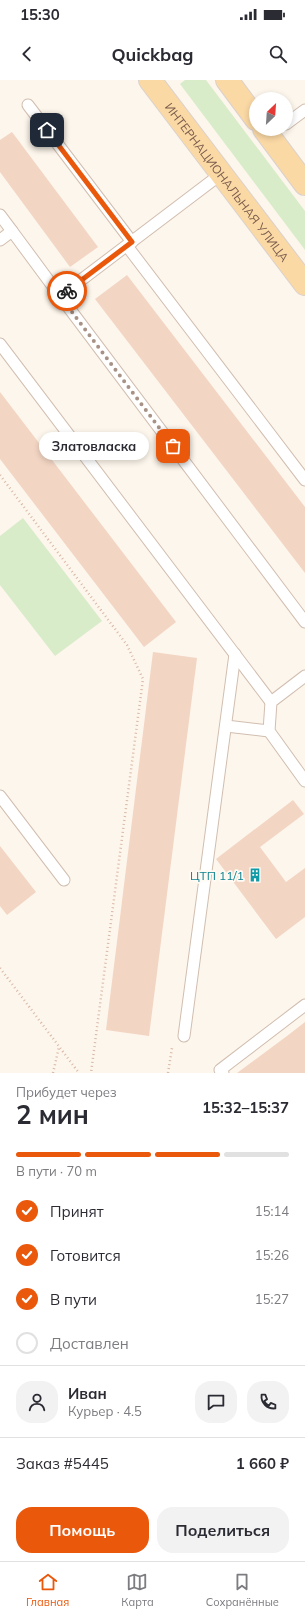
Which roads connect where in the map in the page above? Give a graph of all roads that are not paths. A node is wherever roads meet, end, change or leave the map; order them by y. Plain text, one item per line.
1 (150, 80) edge
2 (227, 80) edge
3 (28, 105) dead end
4 (249, 110) edge
5 (305, 110) edge
6 (293, 118) edge
7 (277, 136) edge
8 (221, 174) junction
9 (305, 184) edge
10 (0, 215) edge
11 (12, 231) junction
12 (0, 240) edge
13 (129, 244) junction
14 (305, 284) edge
15 (60, 296) junction
16 (0, 344) edge
17 (305, 480) edge
18 (305, 622) edge
19 (236, 654) junction
20 (305, 676) edge
21 (271, 702) junction
22 (226, 726) junction
23 (269, 732) junction
24 (305, 781) edge
25 (0, 796) edge
26 (64, 880) dead end
27 (305, 1004) edge
28 (184, 1036) dead end
29 (223, 1073) edge

1 - 8 main road, ИНТЕРНАЦИОНАЛЬНАЯ УЛИЦА
2 - 4 main road
3 - 13 lane
5 - 6 lane
7 - 9 main road
8 - 13 lane
8 - 14 main road, ИНТЕРНАЦИОНАЛЬНАЯ УЛИЦА
10 - 11 lane
11 - 12 lane
11 - 15 lane
13 - 15 lane
13 - 17 lane
15 - 18 lane
16 - 19 lane
19 - 21 lane
19 - 22 lane
20 - 21 lane
21 - 23 lane
22 - 23 lane
22 - 28 lane
23 - 24 lane
25 - 26 lane
27 - 29 lane

